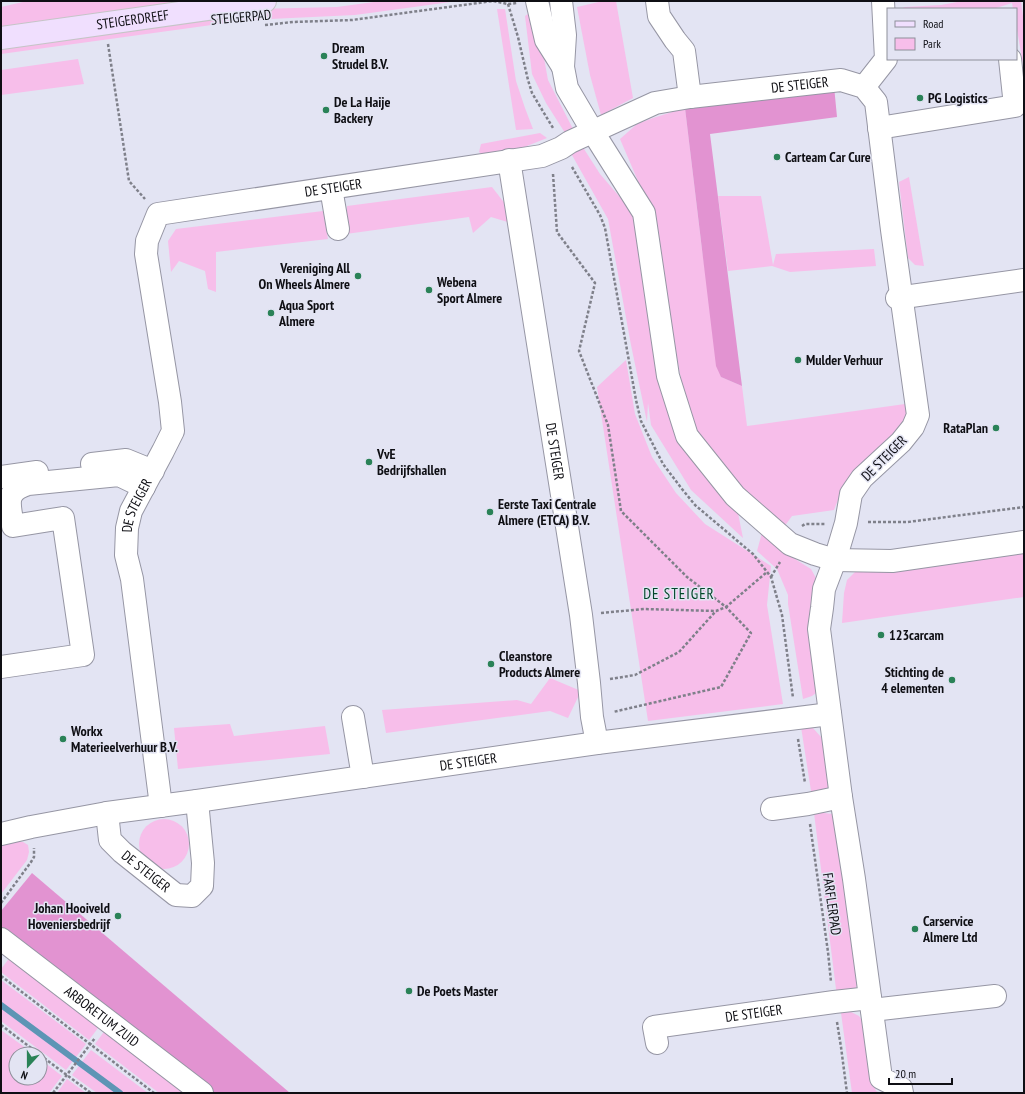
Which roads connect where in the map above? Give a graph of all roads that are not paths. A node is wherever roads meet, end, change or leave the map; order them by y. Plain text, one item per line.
1 (264, 1) edge
2 (561, 1) edge
3 (657, 1) edge
4 (883, 1) edge
5 (530, 2) edge
6 (1, 38) edge
7 (1010, 60) edge
8 (563, 67) junction
9 (864, 86) junction
10 (690, 97) junction
11 (879, 128) junction
12 (593, 132) junction
13 (509, 160) junction
14 (331, 188) junction
15 (338, 229) dead end
16 (1024, 280) edge
17 (899, 298) junction
18 (5, 479) edge
19 (149, 479) junction
20 (1024, 542) edge
21 (835, 560) junction
22 (1, 667) edge
23 (830, 714) junction
24 (353, 716) dead end
25 (597, 742) junction
26 (362, 777) junction
27 (841, 797) junction
28 (197, 801) junction
29 (161, 806) junction
30 (772, 809) dead end
31 (107, 813) junction
32 (1, 834) edge
33 (1, 939) edge
34 (994, 996) dead end
35 (871, 1004) junction
36 (657, 1043) dead end
37 (202, 1093) edge
38 (902, 1093) edge

1 - 6 main road, STEIGERDREEF
2 - 8 street
3 - 10 street
4 - 9 street
5 - 8 street
7 - 11 street
8 - 12 street
9 - 10 street, DE STEIGER
9 - 11 street, DE STEIGER
10 - 12 street, DE STEIGER
11 - 17 street, DE STEIGER
12 - 13 street, DE STEIGER
12 - 21 street
13 - 14 street, DE STEIGER
13 - 25 street, DE STEIGER
14 - 15 street
14 - 19 street, DE STEIGER
16 - 17 street
17 - 21 street, DE STEIGER
18 - 19 street
19 - 22 street
19 - 29 street, DE STEIGER
20 - 21 street
21 - 23 street, DE STEIGER
23 - 25 street, DE STEIGER
23 - 27 street, DE STEIGER
24 - 26 street
25 - 26 street, DE STEIGER
26 - 28 street, DE STEIGER
27 - 30 street
27 - 35 street, DE STEIGER
28 - 29 street, DE STEIGER
28 - 31 street, DE STEIGER
29 - 31 street, DE STEIGER
31 - 32 street
33 - 37 street, ARBORETUM ZUID
34 - 35 street, DE STEIGER
35 - 36 street, DE STEIGER
35 - 38 street, DE STEIGER

